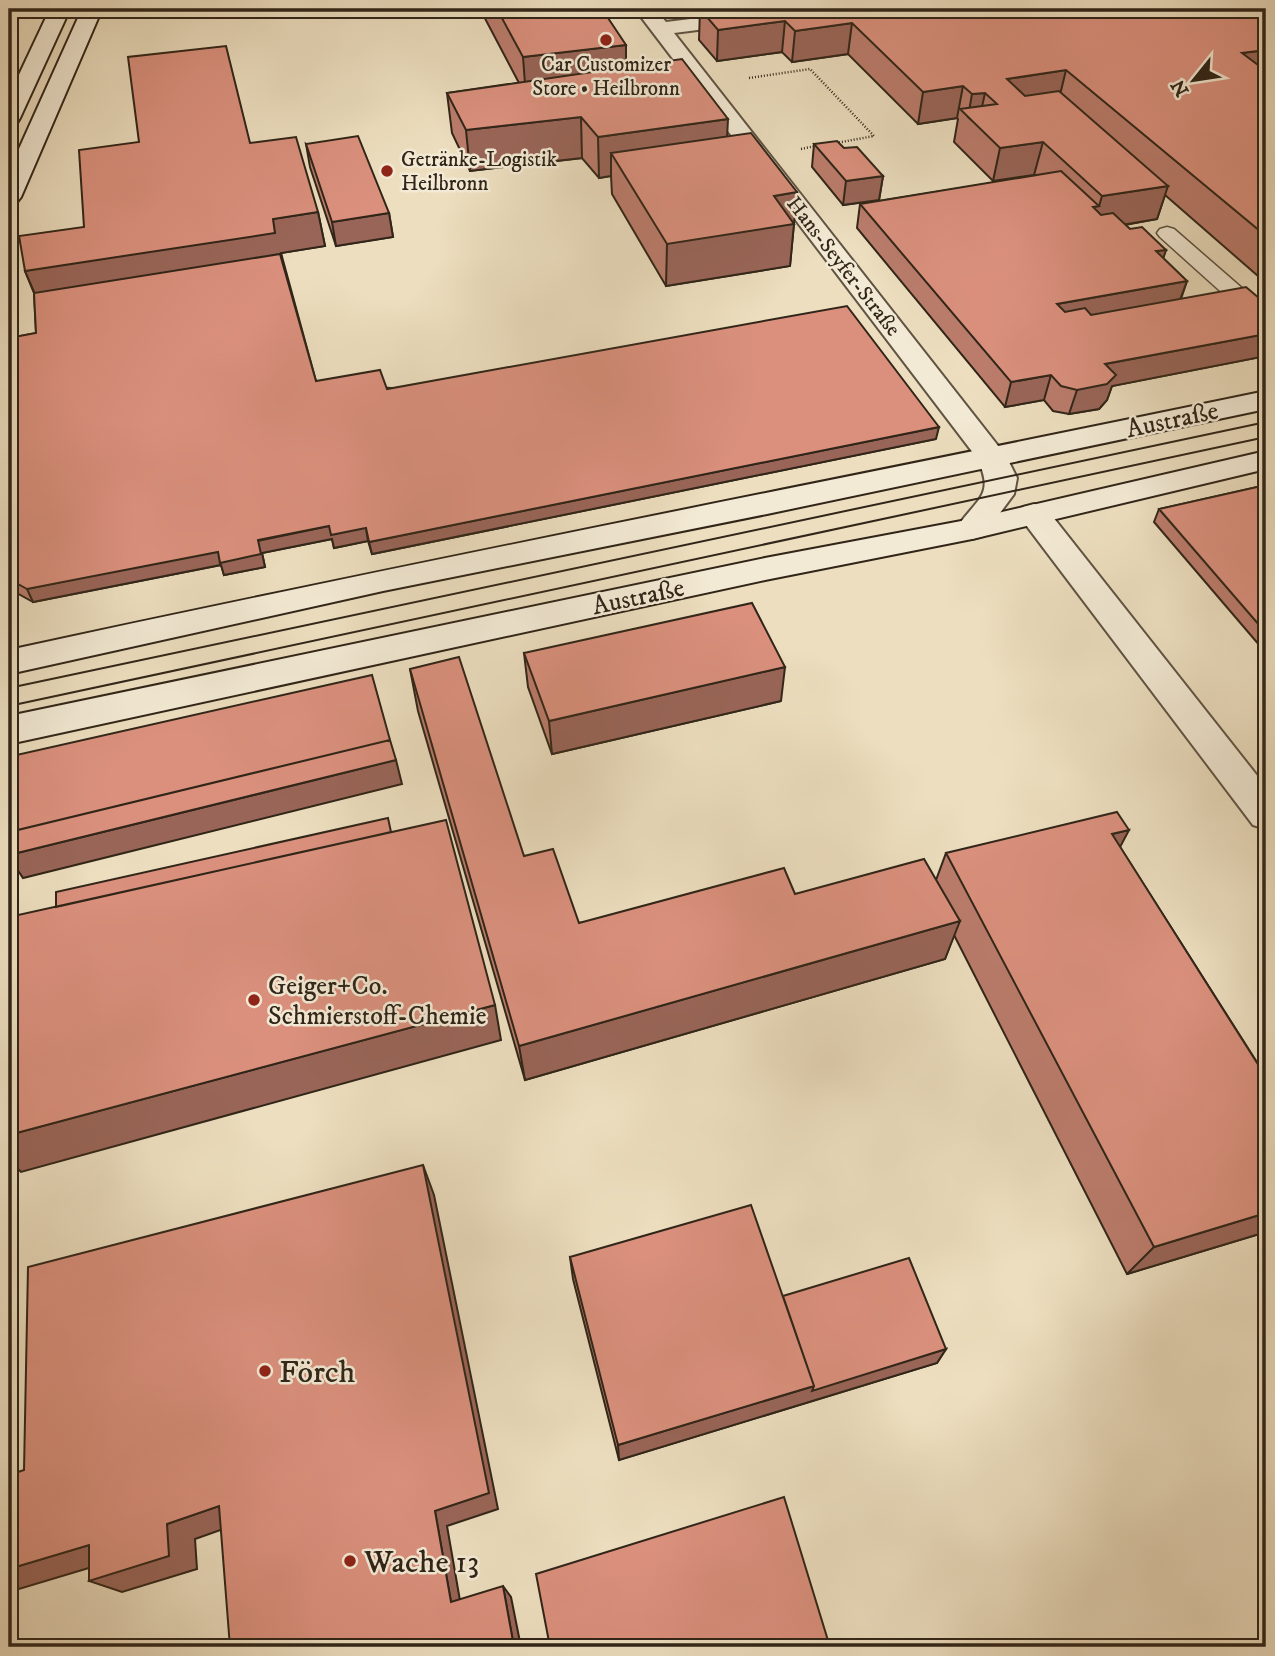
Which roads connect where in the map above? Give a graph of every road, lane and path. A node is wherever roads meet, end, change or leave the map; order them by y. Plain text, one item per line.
1 (60, 9) edge
2 (92, 9) edge
3 (645, 9) edge
4 (816, 9) edge
5 (661, 29) junction
6 (702, 84) junction
7 (9, 118) edge
8 (836, 143) edge
9 (823, 145) edge
10 (759, 156) junction
11 (9, 197) edge
12 (1167, 233) dead end
13 (1266, 320) edge
14 (1266, 400) edge
15 (991, 456) junction
16 (1266, 460) edge
17 (1034, 514) junction
18 (972, 529) junction
19 (9, 662) edge
20 (9, 730) edge
21 (1266, 814) edge

1 - 7 main road
2 - 11 main road
3 - 5 main road, Hans-Seyfer-Straße
4 - 5 main road
5 - 6 main road, Hans-Seyfer-Straße
6 - 8 path
6 - 10 main road, Hans-Seyfer-Straße
9 - 10 path
10 - 15 main road, Hans-Seyfer-Straße
12 - 13 lane
14 - 15 main road, Austraße
15 - 18 main road, Hans-Seyfer-Straße
15 - 19 main road, Austraße
16 - 17 main road, Austraße
17 - 18 main road, Austraße
17 - 21 main road
18 - 20 main road, Austraße

